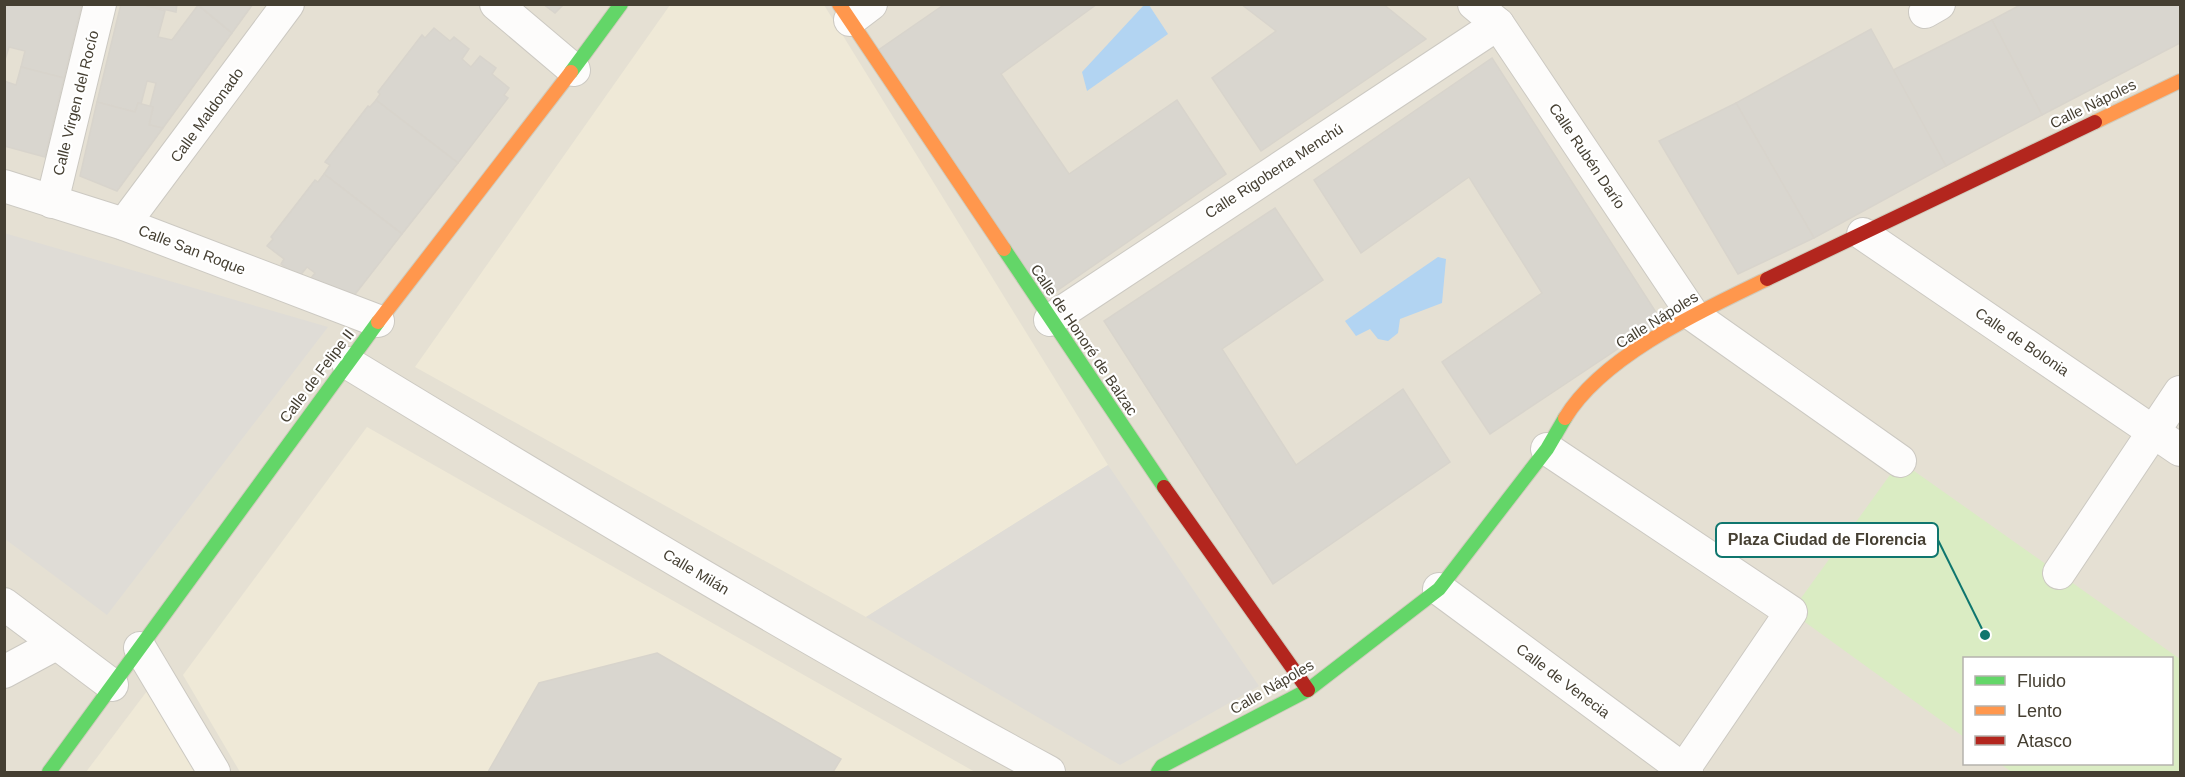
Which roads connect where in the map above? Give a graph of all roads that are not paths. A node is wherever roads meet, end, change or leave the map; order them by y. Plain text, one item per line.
1 (100, 4) edge
2 (288, 4) edge
3 (496, 4) edge
4 (621, 4) edge
5 (1474, 4) edge
6 (854, 10) edge
7 (1498, 24) junction
8 (574, 70) junction
9 (2181, 81) edge
10 (4, 186) edge
11 (52, 202) junction
12 (124, 225) junction
13 (1863, 234) junction
14 (1693, 315) junction
15 (1050, 320) junction
16 (378, 321) junction
17 (348, 363) junction
18 (2181, 392) edge
19 (2154, 430) junction
20 (1547, 449) junction
21 (2181, 450) edge
22 (1900, 461) dead end
23 (2059, 573) dead end
24 (1439, 589) junction
25 (4, 604) edge
26 (56, 644) junction
27 (140, 648) junction
28 (4, 672) edge
29 (111, 685) junction
30 (1308, 690) junction
31 (49, 772) edge
32 (214, 772) edge
33 (1049, 772) edge
34 (1158, 772) edge
35 (1684, 772) edge

1 - 11 street, Calle Virgen del Rocío
2 - 12 street, Calle Maldonado
3 - 8 street
4 - 8 street, Calle de Felipe II
5 - 7 street, Calle Rubén Darío
6 - 15 street, Calle de Honoré de Balzac
7 - 14 street, Calle Rubén Darío
7 - 15 street, Calle Rigoberta Menchú
8 - 16 street, Calle de Felipe II
9 - 13 street, Calle Nápoles
10 - 11 street, Calle San Roque
11 - 12 street, Calle San Roque
12 - 16 street, Calle San Roque
13 - 14 street, Calle Nápoles
13 - 19 street, Calle de Bolonia
14 - 20 street, Calle Nápoles
14 - 22 street
15 - 30 street, Calle de Honoré de Balzac
16 - 17 street, Calle de Felipe II
17 - 27 street, Calle de Felipe II
17 - 33 street, Calle Milán
18 - 19 street
19 - 21 street, Calle de Bolonia
19 - 23 street
20 - 24 street, Calle Nápoles
20 - 35 street
24 - 30 street, Calle Nápoles
24 - 35 street, Calle de Venecia
25 - 26 street
26 - 28 street
26 - 29 street
27 - 29 street, Calle de Felipe II
27 - 32 street
29 - 31 street, Calle de Felipe II
30 - 34 street, Calle Nápoles

